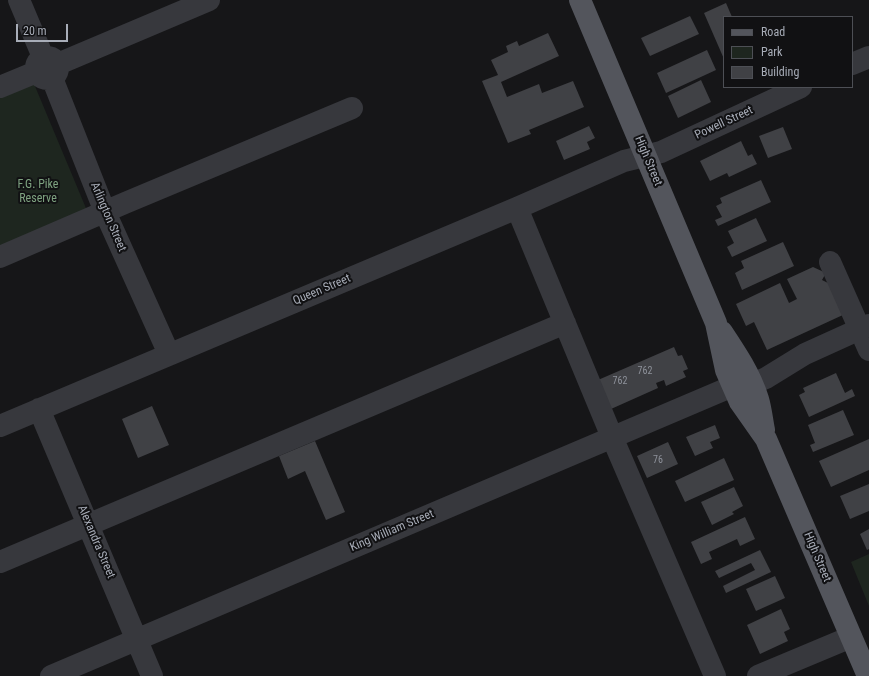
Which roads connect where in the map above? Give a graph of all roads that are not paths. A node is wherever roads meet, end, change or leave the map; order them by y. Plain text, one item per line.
1 (19, 0) edge
2 (209, 0) edge
3 (580, 0) edge
4 (869, 57) edge
5 (853, 64) edge
6 (47, 67) junction
7 (0, 87) edge
8 (799, 88) edge
9 (352, 108) dead end
10 (645, 155) junction
11 (517, 208) junction
12 (105, 212) junction
13 (0, 257) edge
14 (830, 262) dead end
15 (565, 323) junction
16 (864, 327) edge
17 (869, 350) edge
18 (169, 354) junction
19 (744, 380) junction
20 (39, 409) junction
21 (0, 426) edge
22 (612, 437) junction
23 (88, 525) junction
24 (0, 562) edge
25 (851, 637) junction
26 (136, 639) junction
27 (51, 676) edge
28 (152, 676) edge
29 (715, 676) edge
30 (758, 676) edge
31 (868, 676) edge

1 - 6 street, Arlington Street
2 - 6 street
3 - 10 main road, High Street
4 - 5 street
6 - 7 street
6 - 12 street, Arlington Street
8 - 10 street, Powell Street
9 - 12 street
10 - 11 street, Queen Street
10 - 19 main road, High Street
11 - 15 street
11 - 18 street, Queen Street
12 - 13 street
12 - 18 street, Arlington Street
14 - 16 street
15 - 22 street
15 - 23 street
16 - 17 street
16 - 19 street, King William Street
18 - 20 street, Queen Street
19 - 22 street, King William Street
19 - 25 main road, High Street
20 - 21 street, Queen Street
20 - 23 street, Alexandra Street
22 - 26 street, King William Street
22 - 29 street
23 - 24 street
23 - 26 street, Alexandra Street
25 - 30 street
25 - 31 main road, High Street
26 - 27 street, King William Street
26 - 28 street, Alexandra Street

